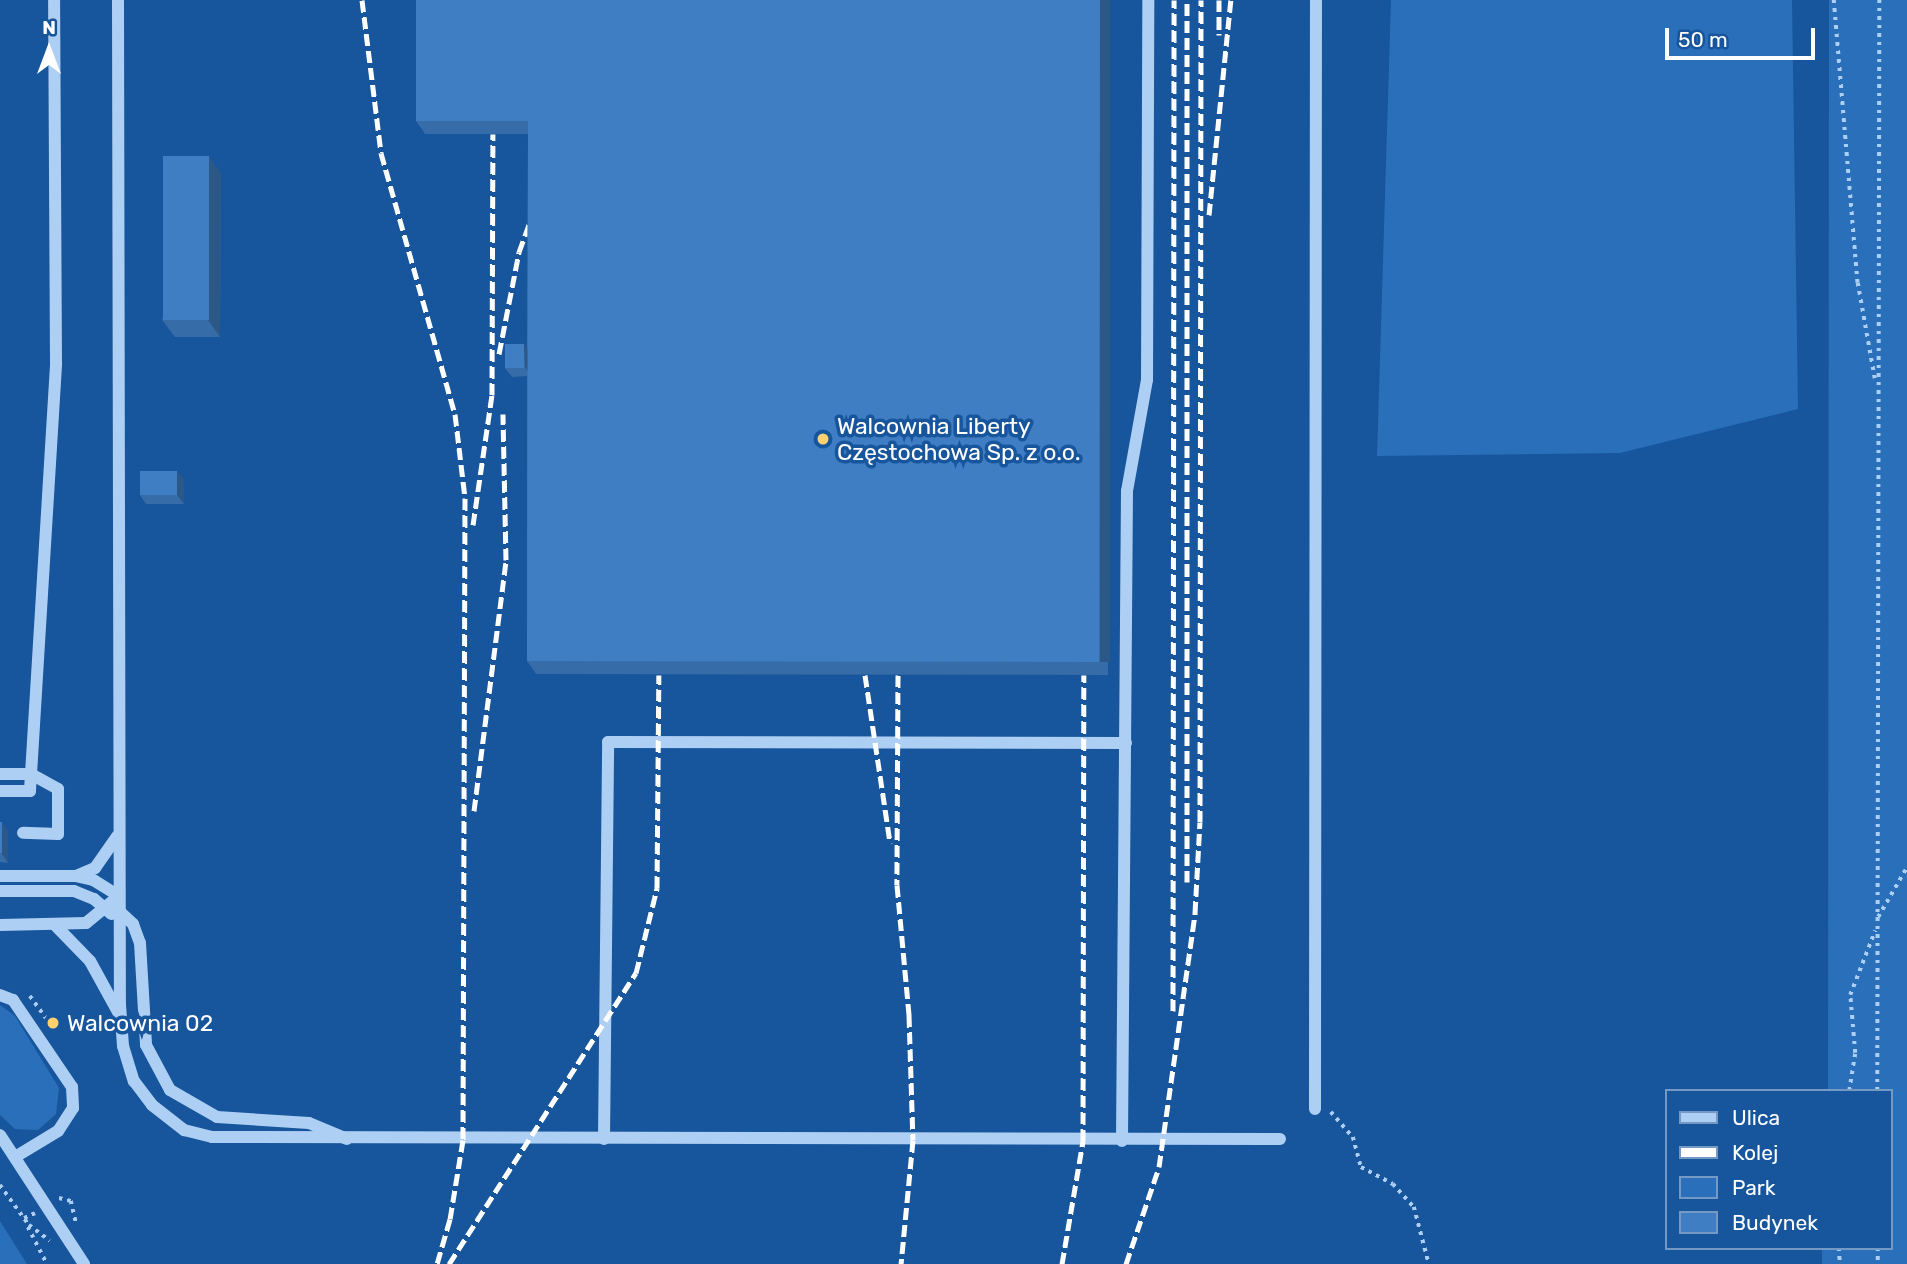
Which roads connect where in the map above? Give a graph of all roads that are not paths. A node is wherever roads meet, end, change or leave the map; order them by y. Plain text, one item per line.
1 (54, 0) edge
2 (118, 0) edge
3 (1148, 0) edge
4 (1316, 0) edge
5 (1126, 744) junction
6 (0, 774) edge
7 (31, 774) junction
8 (0, 791) edge
9 (119, 831) junction
10 (23, 834) dead end
11 (119, 873) junction
12 (0, 876) edge
13 (76, 876) junction
14 (103, 884) junction
15 (0, 891) edge
16 (74, 891) junction
17 (120, 896) junction
18 (106, 909) junction
19 (120, 917) junction
20 (0, 925) edge
21 (55, 925) junction
22 (0, 995) edge
23 (121, 1021) junction
24 (1315, 1109) road end
25 (0, 1135) edge
26 (348, 1139) junction
27 (604, 1139) junction
28 (1280, 1139) dead end
29 (1122, 1141) junction
30 (15, 1157) junction
31 (84, 1264) edge

1 - 7 street
2 - 9 street
3 - 5 street
4 - 24 street
5 - 27 street
5 - 29 street
6 - 7 street
7 - 8 street
7 - 10 street
9 - 11 street
9 - 13 street
11 - 14 street
11 - 17 street
12 - 13 street
13 - 14 street
14 - 16 street
14 - 17 street
15 - 16 street
16 - 18 street
17 - 18 street
17 - 19 street
18 - 19 street
18 - 21 street
19 - 23 street
19 - 26 street
20 - 21 street
21 - 23 street
22 - 30 street
23 - 26 street
25 - 30 street
26 - 27 street
27 - 29 street
28 - 29 street
30 - 31 street

